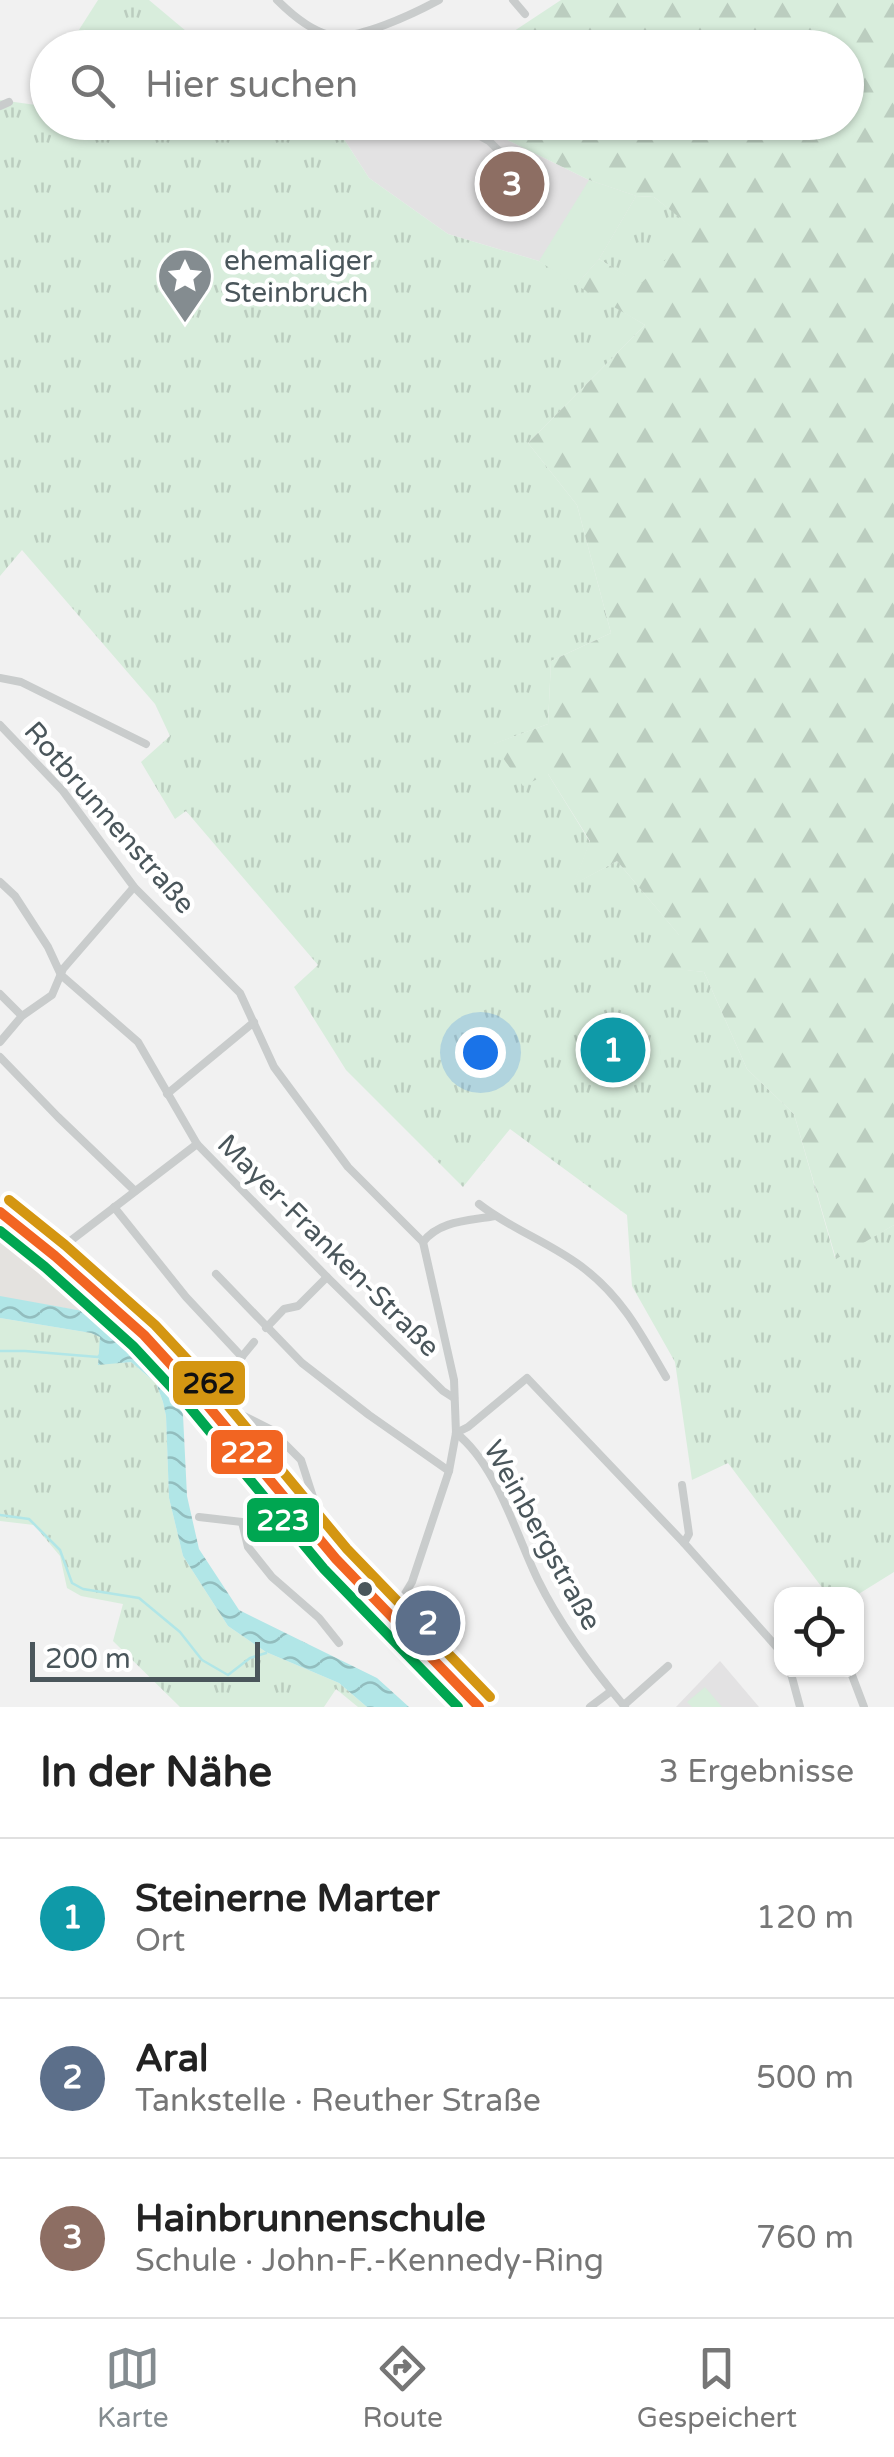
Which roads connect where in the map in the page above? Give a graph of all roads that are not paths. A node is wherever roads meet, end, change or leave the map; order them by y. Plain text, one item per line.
1 (277, 0) edge
2 (439, 0) edge
3 (513, 0) edge
4 (525, 14) dead end
5 (319, 30) edge
6 (366, 30) edge
7 (487, 140) edge
8 (507, 159) dead end
9 (0, 678) edge
10 (0, 725) edge
11 (146, 744) dead end
12 (0, 882) edge
13 (134, 888) junction
14 (61, 975) junction
15 (0, 994) edge
16 (22, 1016) junction
17 (254, 1022) junction
18 (0, 1042) edge
19 (0, 1057) edge
20 (167, 1094) junction
21 (197, 1144) junction
22 (135, 1191) junction
23 (478, 1204) dead end
24 (114, 1207) junction
25 (0, 1212) edge
26 (495, 1216) junction
27 (423, 1242) junction
28 (56, 1257) junction
29 (216, 1274) dead end
30 (327, 1278) junction
31 (266, 1328) junction
32 (254, 1342) dead end
33 (242, 1357) junction
34 (666, 1377) dead end
35 (198, 1394) junction
36 (454, 1398) junction
37 (215, 1400) junction
38 (456, 1434) junction
39 (449, 1471) junction
40 (682, 1485) dead end
41 (199, 1517) dead end
42 (242, 1522) junction
43 (305, 1523) junction
44 (684, 1543) junction
45 (391, 1617) junction
46 (339, 1643) dead end
47 (774, 1645) edge
48 (668, 1666) dead end
49 (792, 1677) edge
50 (853, 1677) edge
51 (610, 1692) junction
52 (625, 1706) edge
53 (479, 1707) edge
54 (590, 1707) edge
55 (800, 1707) edge
56 (864, 1707) edge

1 - 5 street
2 - 6 street
3 - 4 street
7 - 8 street
9 - 11 street
10 - 13 street, Rotbrunnenstraße
12 - 14 street, Mayer-Franken-Straße
13 - 14 street
13 - 17 street, Rotbrunnenstraße
14 - 16 street
14 - 20 street, Mayer-Franken-Straße
15 - 16 street
16 - 18 street
17 - 20 street
17 - 27 street, Rotbrunnenstraße
19 - 22 street
20 - 21 street, Mayer-Franken-Straße
21 - 22 street
21 - 30 street, Mayer-Franken-Straße
22 - 24 street
23 - 26 street
24 - 28 street
24 - 33 street
25 - 28 main road
26 - 27 street
26 - 34 street
27 - 36 street
28 - 35 main road
29 - 31 street
30 - 31 street
30 - 36 street, Mayer-Franken-Straße
31 - 39 street
32 - 33 street
33 - 37 street
35 - 37 street
35 - 43 main road
36 - 38 street
37 - 43 street
38 - 39 street
38 - 44 street
38 - 51 street, Weinbergstraße
39 - 45 street
40 - 44 street
41 - 42 street
42 - 43 street
42 - 46 street
43 - 45 main road
44 - 47 street
45 - 53 main road
48 - 52 street
49 - 55 street
50 - 56 street
51 - 52 street, Weinbergstraße
51 - 54 street

